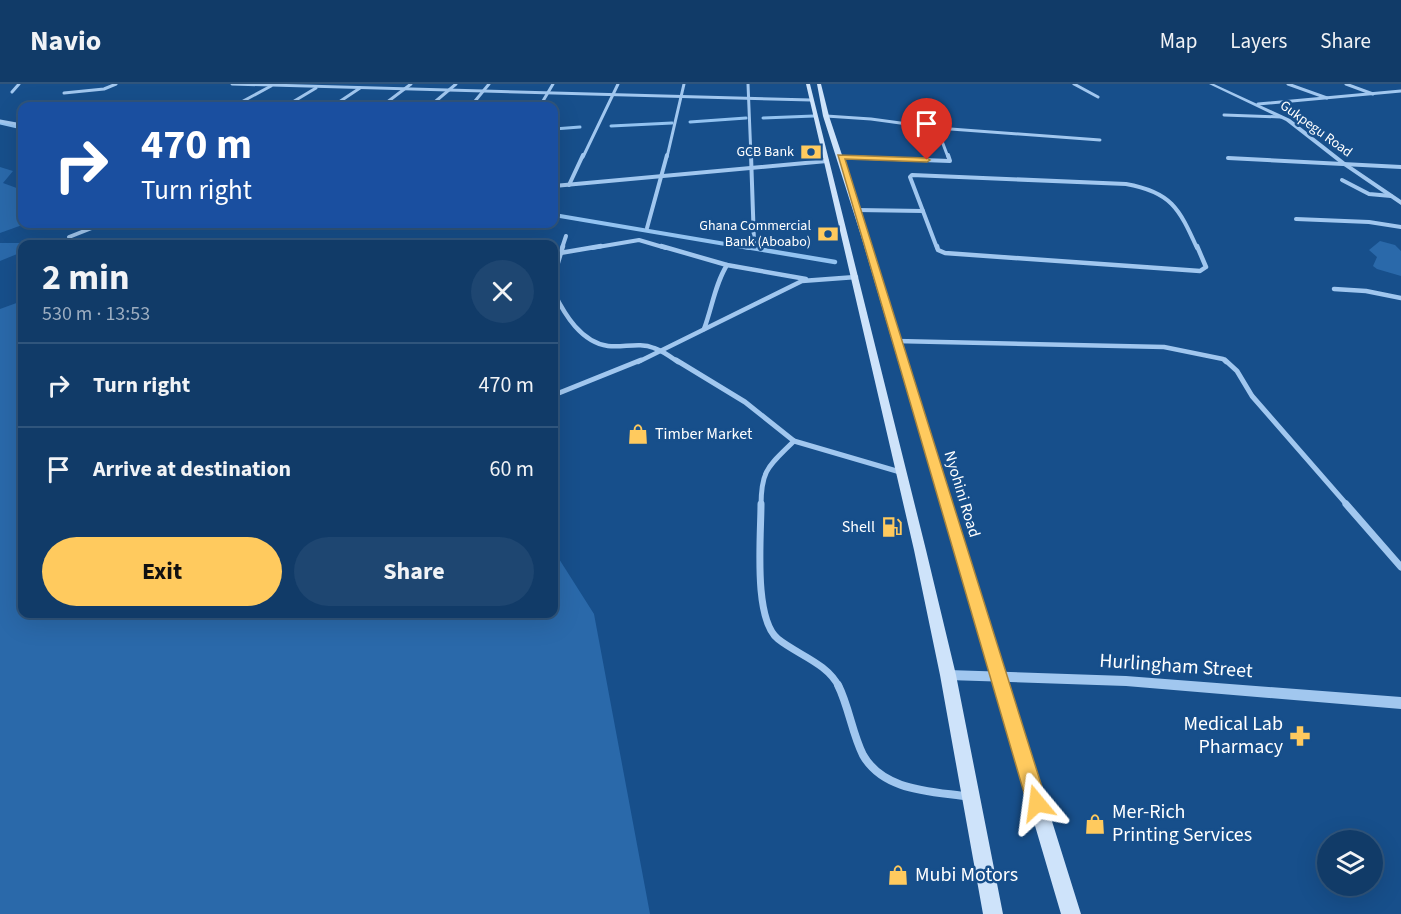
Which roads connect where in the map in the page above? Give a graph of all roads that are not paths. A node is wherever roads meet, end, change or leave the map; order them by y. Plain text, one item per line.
1 (19, 84) edge
2 (116, 84) edge
3 (232, 84) edge
4 (321, 84) edge
5 (366, 84) edge
6 (411, 84) edge
7 (456, 84) edge
8 (489, 84) edge
9 (553, 84) edge
10 (618, 84) edge
11 (684, 84) edge
12 (748, 84) edge
13 (808, 84) edge
14 (819, 84) edge
15 (1074, 84) edge
16 (1211, 84) edge
17 (1288, 84) edge
18 (1346, 84) edge
19 (272, 85) edge
20 (317, 87) junction
21 (360, 88) junction
22 (404, 89) junction
23 (450, 90) junction
24 (484, 91) junction
25 (1401, 91) edge
26 (12, 92) dead end
27 (64, 93) dead end
28 (548, 93) junction
29 (613, 94) junction
30 (1376, 95) junction
31 (681, 96) junction
32 (1098, 97) dead end
33 (748, 98) junction
34 (1329, 99) junction
35 (811, 100) junction
36 (241, 102) edge
37 (293, 102) edge
38 (339, 102) edge
39 (387, 102) edge
40 (435, 102) edge
41 (474, 102) edge
42 (542, 102) edge
43 (1258, 104) junction
44 (826, 116) junction
45 (1224, 116) dead end
46 (1281, 117) junction
47 (0, 121) edge
48 (18, 124) edge
49 (937, 128) junction
50 (1100, 140) dead end
51 (840, 157) junction
52 (1228, 158) dead end
53 (827, 161) junction
54 (950, 161) junction
55 (1343, 164) junction
56 (1401, 167) edge
57 (750, 168) junction
58 (662, 176) junction
59 (956, 176) junction
60 (1342, 180) dead end
61 (569, 185) junction
62 (558, 186) edge
63 (1391, 196) junction
64 (1401, 202) edge
65 (857, 210) junction
66 (923, 211) junction
67 (1296, 219) dead end
68 (1401, 227) edge
69 (92, 228) edge
70 (647, 228) dead end
71 (566, 236) dead end
72 (69, 237) dead end
73 (754, 242) dead end
74 (560, 254) junction
75 (558, 261) edge
76 (727, 265) junction
77 (856, 277) junction
78 (810, 279) junction
79 (1334, 289) dead end
80 (1401, 298) edge
81 (558, 301) edge
82 (704, 329) junction
83 (896, 341) junction
84 (662, 351) junction
85 (558, 394) edge
86 (794, 441) junction
87 (900, 472) junction
88 (1401, 567) edge
89 (948, 675) junction
90 (999, 676) junction
91 (1401, 703) edge
92 (970, 798) junction
93 (993, 914) edge
94 (1071, 914) edge

1 - 26 street
2 - 27 street
3 - 19 street
4 - 20 street
5 - 21 street
6 - 22 street
7 - 23 street
8 - 24 street
9 - 28 street
10 - 29 street
11 - 31 street
12 - 33 street
13 - 35 main road
14 - 44 main road, Nyohini Road
15 - 32 street
16 - 43 street, Gukpegu Road
17 - 34 street
18 - 30 street
19 - 20 street
19 - 36 street
20 - 21 street
20 - 37 street
21 - 22 street
21 - 38 street
22 - 23 street
22 - 39 street
23 - 24 street
23 - 40 street
24 - 28 street
24 - 41 street
25 - 30 street
28 - 29 street
28 - 42 street
29 - 31 street
29 - 61 street
30 - 34 street
31 - 33 street
31 - 58 street
33 - 35 street
33 - 57 street
34 - 43 street
35 - 53 main road
43 - 46 street, Gukpegu Road
44 - 49 street
44 - 51 main road, Nyohini Road
45 - 46 street
46 - 55 street, Gukpegu Road
47 - 48 street
49 - 50 street
49 - 54 street
51 - 54 street
51 - 65 main road, Nyohini Road
52 - 55 street
53 - 57 street
53 - 77 main road
54 - 59 street
55 - 56 street
55 - 63 street, Gukpegu Road
57 - 58 street
57 - 73 street
58 - 61 street
58 - 70 street
59 - 66 street
59 - 66 street
60 - 63 street
61 - 62 street
63 - 64 street, Gukpegu Road
65 - 66 street
65 - 83 main road, Nyohini Road
67 - 68 street
69 - 72 street
71 - 74 street
74 - 75 street
74 - 76 street
76 - 78 street
76 - 82 street
77 - 78 street
77 - 87 main road
78 - 82 street
79 - 80 street
81 - 84 street
82 - 84 street
83 - 88 street
83 - 90 main road, Nyohini Road
84 - 85 street
84 - 86 street
86 - 87 street
86 - 92 street
87 - 89 main road
89 - 90 street, Hurlingham Street
89 - 92 main road
90 - 91 street, Hurlingham Street
90 - 94 main road, Nyohini Road
92 - 93 main road

